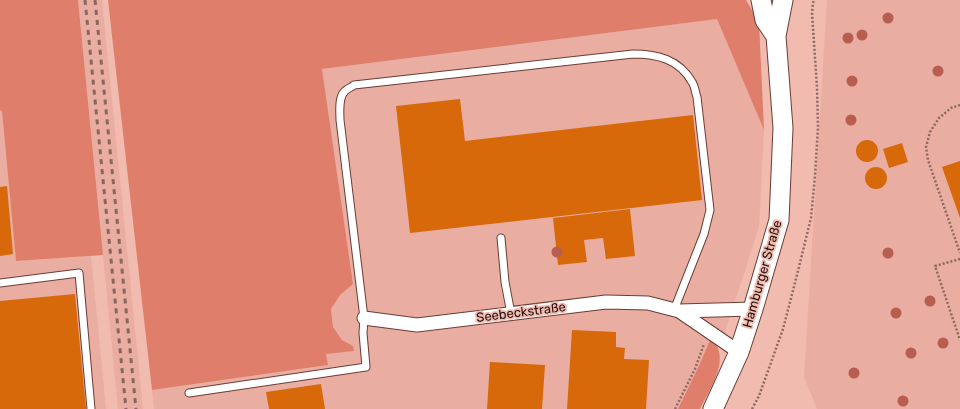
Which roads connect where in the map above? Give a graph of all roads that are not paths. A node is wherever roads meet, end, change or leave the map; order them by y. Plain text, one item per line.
1 (760, 0) edge
2 (784, 0) edge
3 (776, 36) junction
4 (501, 238) dead end
5 (0, 283) edge
6 (753, 309) junction
7 (676, 310) junction
8 (511, 314) junction
9 (364, 318) junction
10 (739, 352) junction
11 (189, 393) dead end
12 (91, 409) edge
13 (713, 409) edge

1 - 3 main road, Hamburger Straße
2 - 3 main road, Hamburger Straße
3 - 6 main road, Hamburger Straße
4 - 8 lane
5 - 12 lane
6 - 7 street, Seebeckstraße
6 - 10 main road, Hamburger Straße
7 - 8 street, Seebeckstraße
7 - 9 lane
7 - 10 street, Seebeckstraße
8 - 9 street, Seebeckstraße
9 - 11 lane
10 - 13 main road, Hamburger Straße

